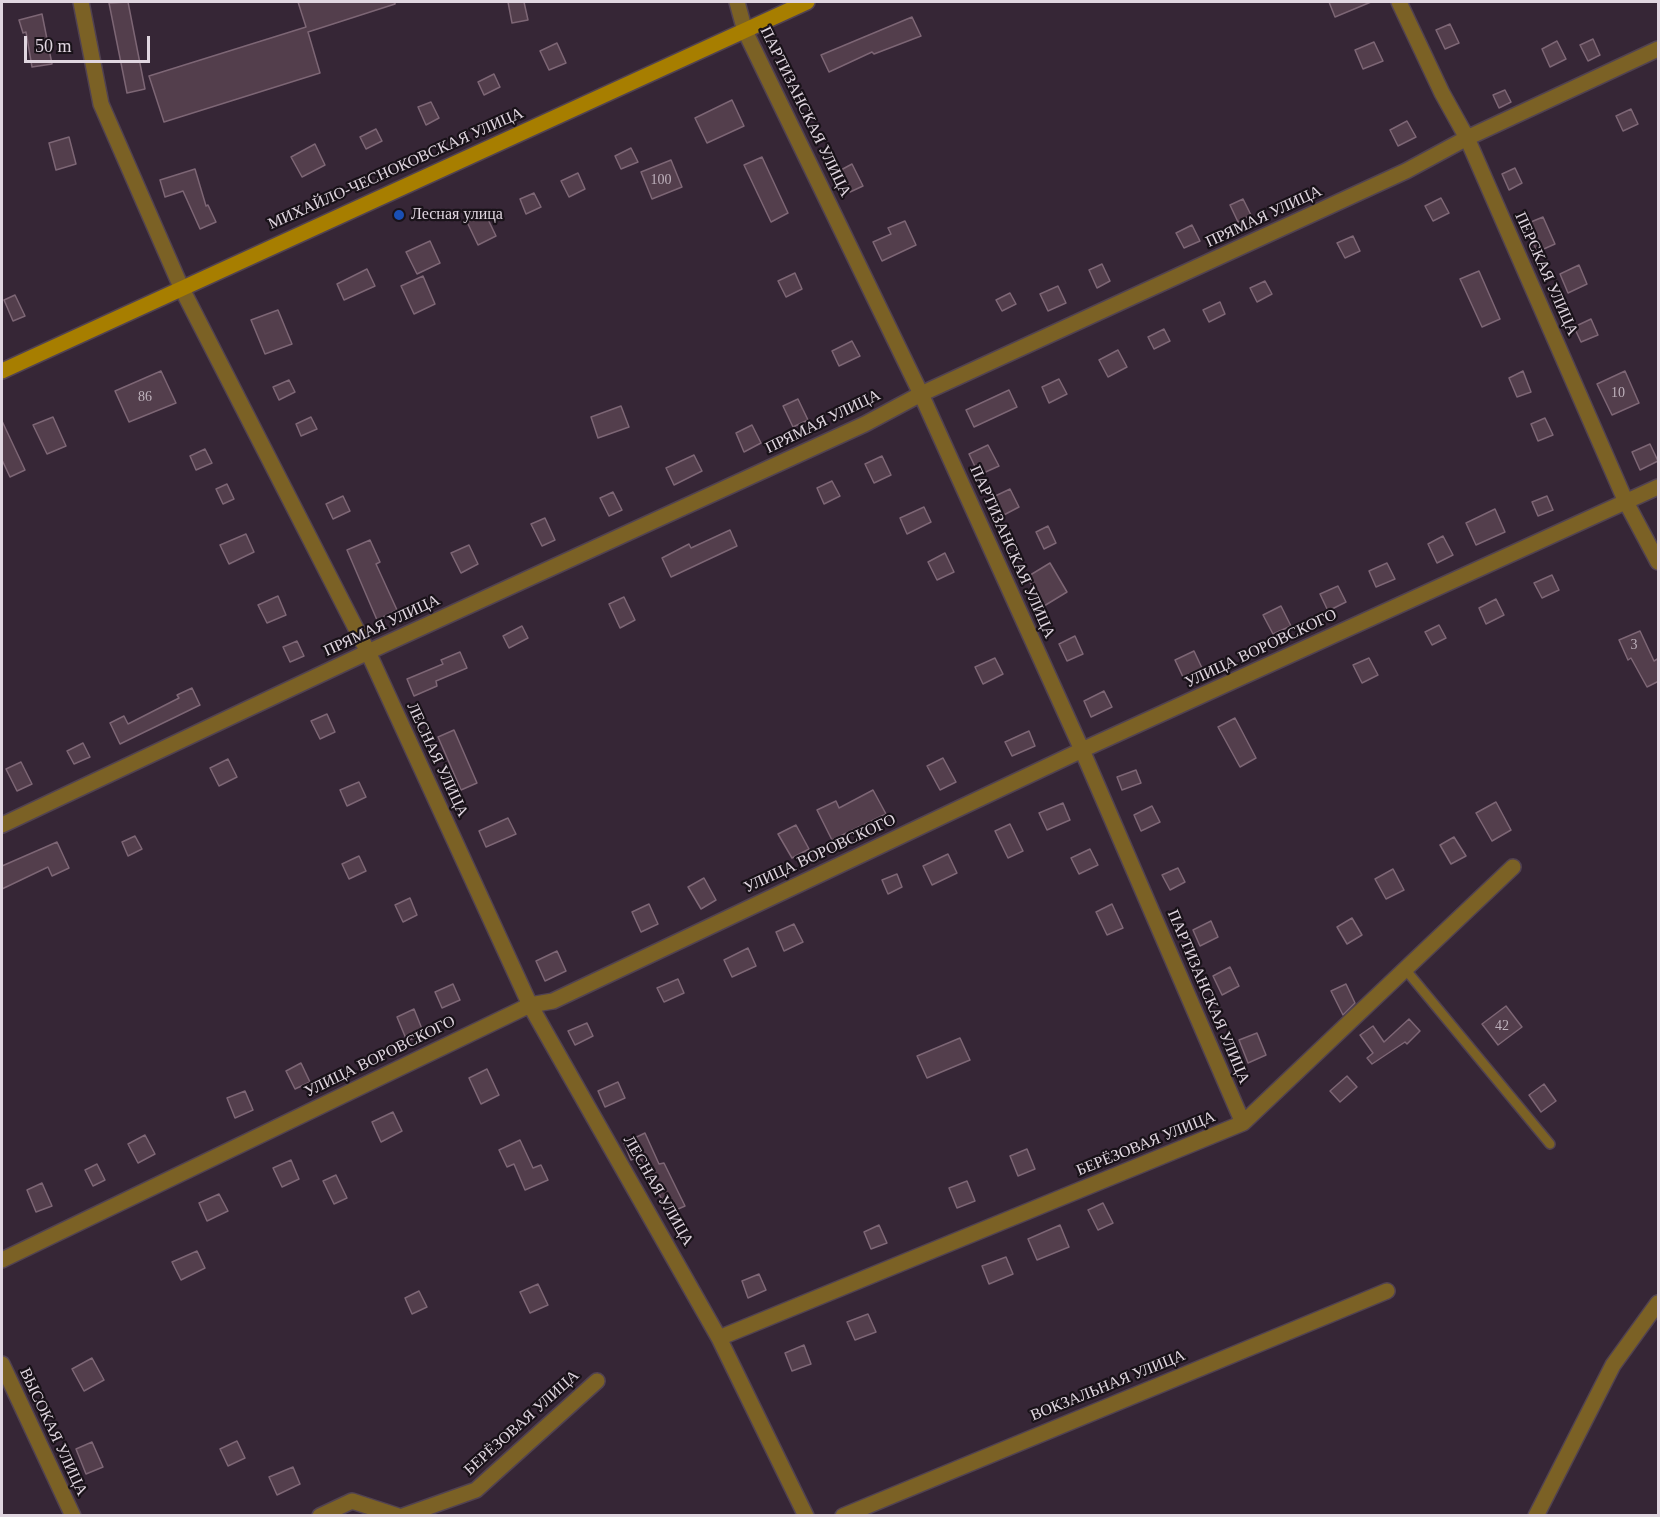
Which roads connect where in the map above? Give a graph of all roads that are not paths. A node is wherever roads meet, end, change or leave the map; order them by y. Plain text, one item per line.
1 (81, 2) edge
2 (737, 2) edge
3 (807, 2) edge
4 (1399, 2) edge
5 (745, 31) junction
6 (1659, 49) edge
7 (1467, 138) junction
8 (181, 287) junction
9 (2, 371) edge
10 (921, 394) junction
11 (1659, 487) edge
12 (1626, 502) junction
13 (1659, 561) edge
14 (368, 652) junction
15 (1082, 750) junction
16 (2, 825) edge
17 (1513, 867) dead end
18 (1405, 969) junction
19 (530, 1005) junction
20 (1243, 1123) junction
21 (1550, 1144) dead end
22 (2, 1260) edge
23 (1387, 1291) dead end
24 (1659, 1303) edge
25 (719, 1338) junction
26 (2, 1364) edge
27 (597, 1381) dead end
28 (438, 1510) edge
29 (73, 1515) edge
30 (320, 1515) edge
31 (398, 1515) edge
32 (403, 1515) edge
33 (806, 1515) edge
34 (843, 1515) edge
35 (1536, 1515) edge

1 - 8 street, ЛЕСНАЯ УЛИЦА
2 - 5 street, ПАРТИЗАНСКАЯ УЛИЦА
3 - 5 street, МИХАЙЛО-ЧЕСНОКОВСКАЯ УЛИЦА
4 - 7 street, ПЕРСКАЯ УЛИЦА
5 - 8 street, МИХАЙЛО-ЧЕСНОКОВСКАЯ УЛИЦА
5 - 10 street, ПАРТИЗАНСКАЯ УЛИЦА
6 - 7 street, ПРЯМАЯ УЛИЦА
7 - 10 street, ПРЯМАЯ УЛИЦА
7 - 12 street, ПЕРСКАЯ УЛИЦА
8 - 9 street, МИХАЙЛО-ЧЕСНОКОВСКАЯ УЛИЦА
8 - 14 street, ЛЕСНАЯ УЛИЦА
10 - 14 street, ПРЯМАЯ УЛИЦА
10 - 15 street, ПАРТИЗАНСКАЯ УЛИЦА
11 - 12 street, УЛИЦА ВОРОВСКОГО
12 - 13 street, ПЕРСКАЯ УЛИЦА
12 - 15 street, УЛИЦА ВОРОВСКОГО
14 - 16 street, ПРЯМАЯ УЛИЦА
14 - 19 street, ЛЕСНАЯ УЛИЦА
15 - 19 street, УЛИЦА ВОРОВСКОГО
15 - 20 street, ПАРТИЗАНСКАЯ УЛИЦА
17 - 18 street, БЕРЁЗОВАЯ УЛИЦА
18 - 20 street, БЕРЁЗОВАЯ УЛИЦА
18 - 21 lane
19 - 22 street, УЛИЦА ВОРОВСКОГО
19 - 25 street, ЛЕСНАЯ УЛИЦА
20 - 25 street, БЕРЁЗОВАЯ УЛИЦА
23 - 34 street, ВОКЗАЛЬНАЯ УЛИЦА
24 - 35 street
25 - 33 street, ЛЕСНАЯ УЛИЦА
26 - 29 street, ВЫСОКАЯ УЛИЦА
27 - 28 street, БЕРЁЗОВАЯ УЛИЦА
28 - 32 street, БЕРЁЗОВАЯ УЛИЦА
30 - 31 street

